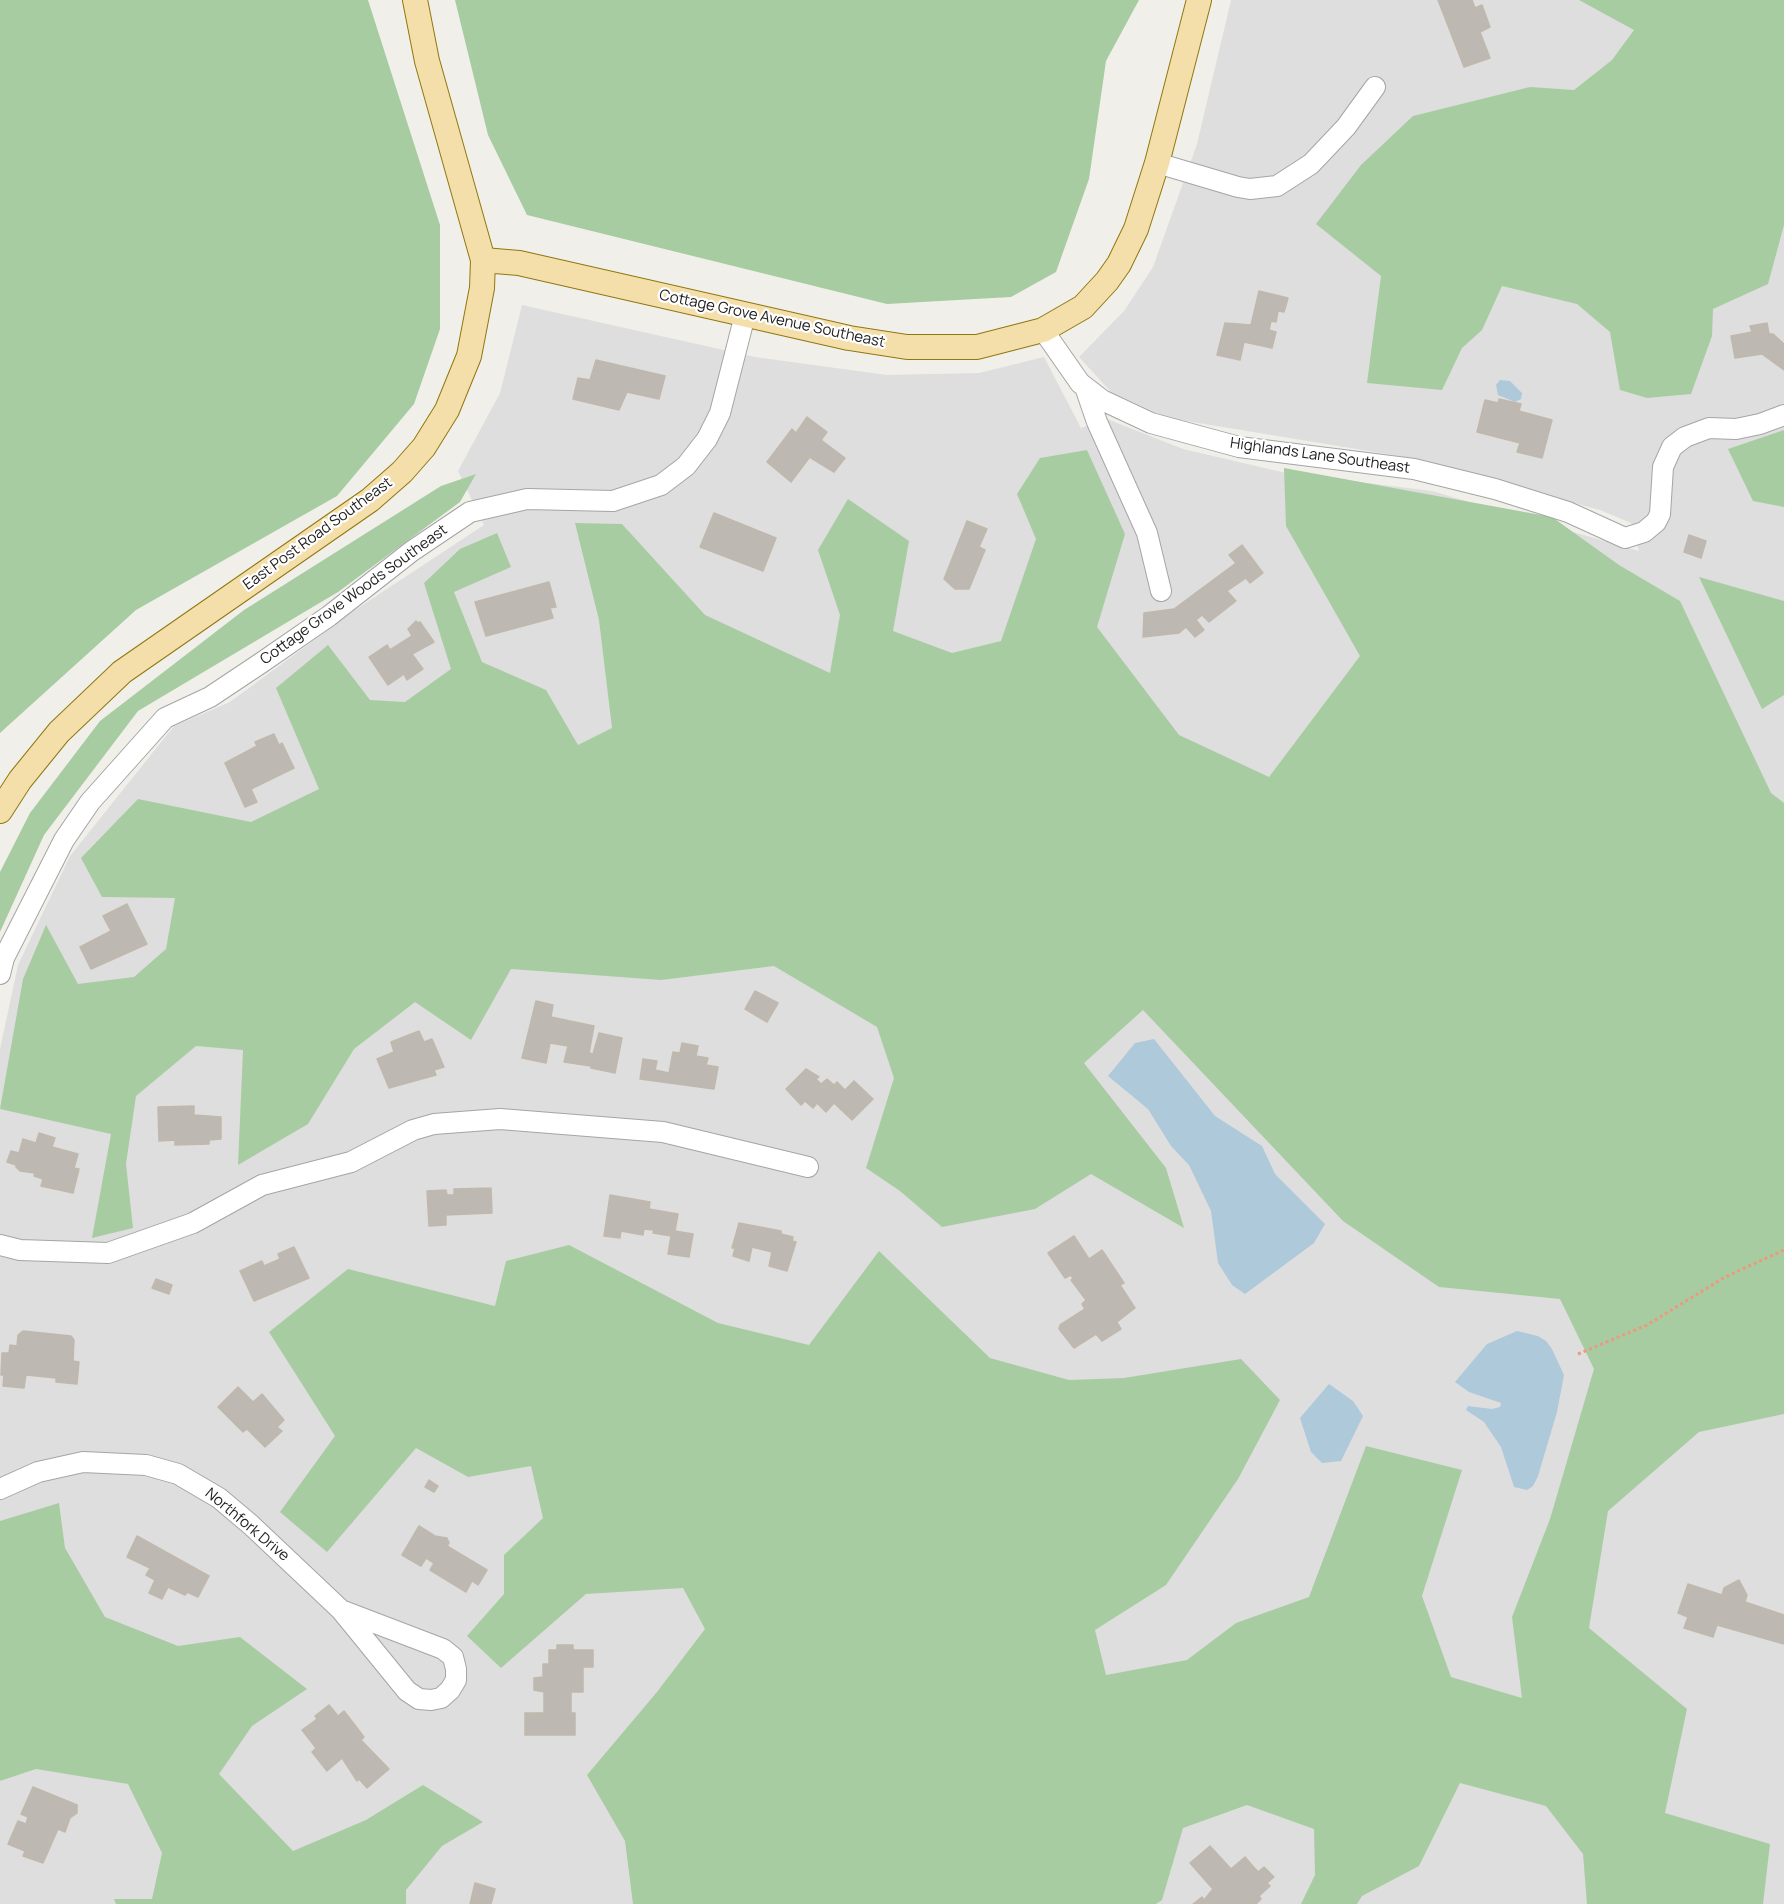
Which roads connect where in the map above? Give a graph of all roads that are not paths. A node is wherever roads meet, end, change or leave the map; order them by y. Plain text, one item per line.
1 (415, 0) edge
2 (1199, 0) edge
3 (1375, 87) dead end
4 (1157, 163) junction
5 (483, 260) junction
6 (745, 315) junction
7 (1043, 330) junction
8 (1084, 387) junction
9 (1784, 415) edge
10 (1161, 591) dead end
11 (0, 811) edge
12 (0, 974) edge
13 (808, 1167) dead end
14 (0, 1245) edge
15 (0, 1489) edge
16 (341, 1610) junction

1 - 5 main road, East Post Road Southeast
2 - 4 main road, Cottage Grove Avenue Southeast
3 - 4 street
4 - 7 main road, Cottage Grove Avenue Southeast
5 - 6 main road, Cottage Grove Avenue Southeast
5 - 11 main road, East Post Road Southeast
6 - 7 main road, Cottage Grove Avenue Southeast
6 - 12 street, Cottage Grove Woods Southeast
7 - 8 street, Highlands Lane Southeast
8 - 9 street, Highlands Lane Southeast
8 - 10 street
13 - 14 street
15 - 16 street, Northfork Drive
16 - 16 street, Northfork Drive

